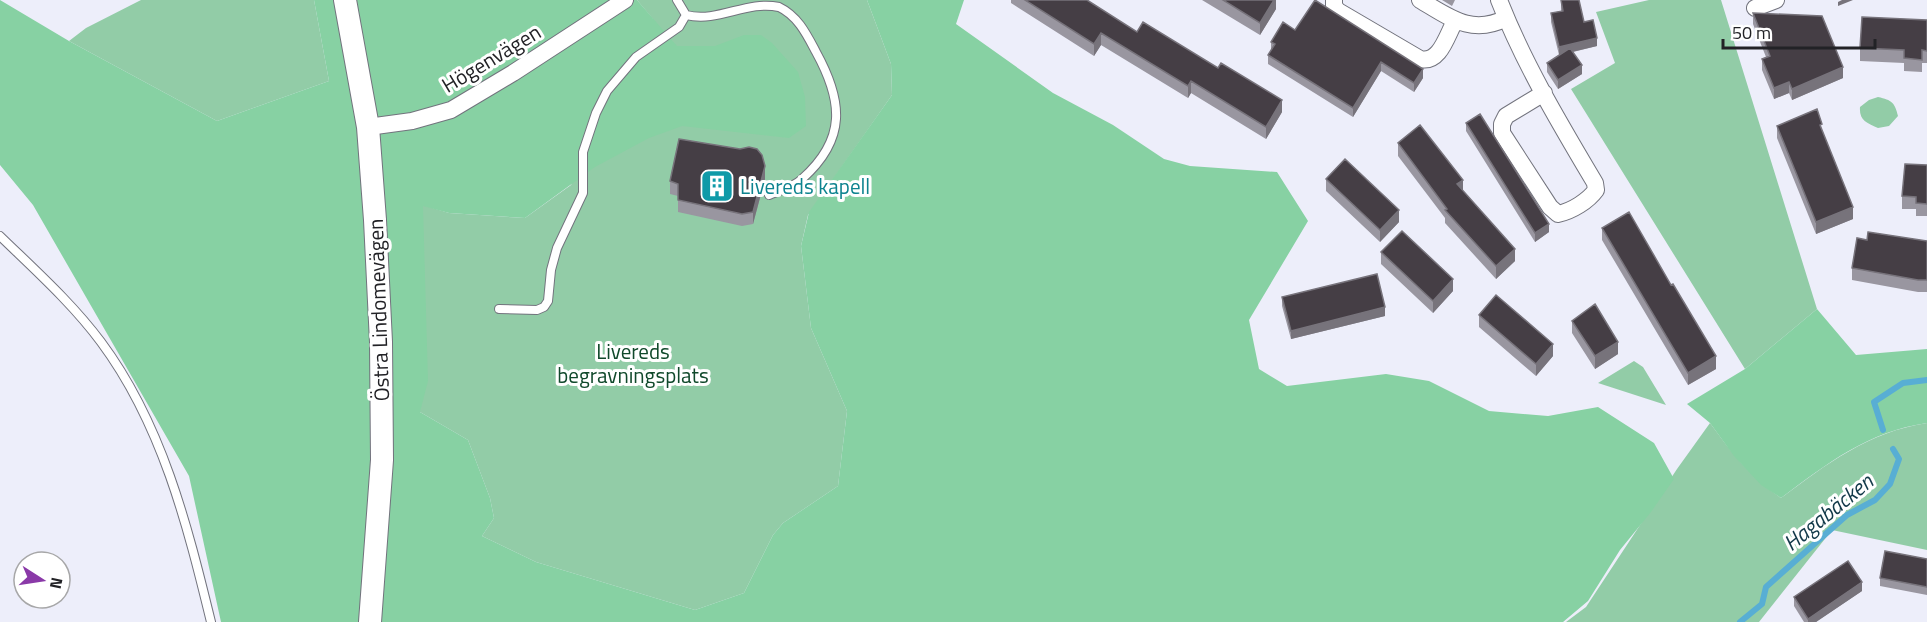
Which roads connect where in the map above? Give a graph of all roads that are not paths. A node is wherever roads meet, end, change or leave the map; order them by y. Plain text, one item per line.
1 (345, 0) edge
2 (625, 0) edge
3 (677, 0) edge
4 (1334, 0) edge
5 (1420, 0) edge
6 (1499, 0) edge
7 (1776, 0) edge
8 (1755, 8) dead end
9 (686, 15) junction
10 (1506, 18) junction
11 (1455, 21) junction
12 (1544, 93) junction
13 (368, 127) junction
14 (769, 195) dead end
15 (0, 236) edge
16 (499, 309) dead end
17 (211, 622) edge
18 (370, 622) edge

1 - 13 street, Östra Lindomevägen
2 - 13 street, Högenvägen
3 - 9 lane
4 - 11 street
5 - 11 street
6 - 10 street
7 - 8 street
9 - 14 lane
9 - 16 lane
10 - 11 street
10 - 12 street
12 - 12 street
13 - 18 street, Östra Lindomevägen
15 - 17 lane

